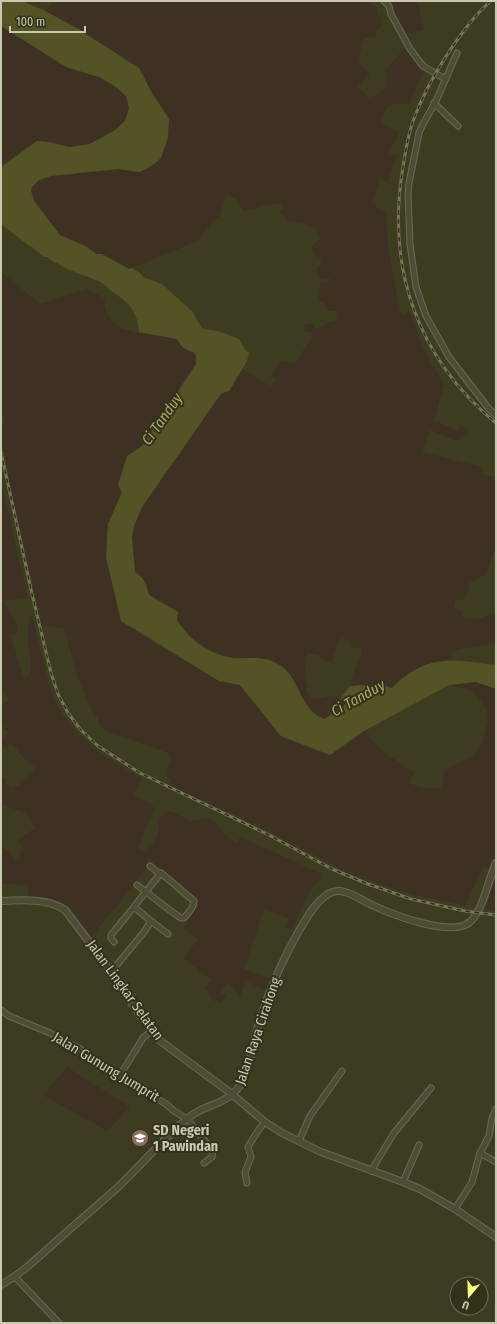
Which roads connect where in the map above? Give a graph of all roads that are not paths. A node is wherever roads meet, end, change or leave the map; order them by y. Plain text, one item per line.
1 (384, 1) edge
2 (457, 53) dead end
3 (445, 79) junction
4 (434, 103) junction
5 (458, 126) dead end
6 (496, 415) edge
7 (496, 863) edge
8 (150, 866) dead end
9 (160, 874) junction
10 (137, 885) dead end
11 (146, 891) junction
12 (1, 901) edge
13 (134, 907) junction
14 (151, 921) junction
15 (168, 934) dead end
16 (114, 942) dead end
17 (112, 972) junction
18 (1, 1010) edge
19 (151, 1031) junction
20 (342, 1071) dead end
21 (119, 1077) junction
22 (431, 1088) dead end
23 (233, 1095) junction
24 (496, 1109) edge
25 (187, 1119) junction
26 (265, 1122) junction
27 (299, 1141) junction
28 (419, 1145) dead end
29 (480, 1153) junction
30 (496, 1162) edge
31 (204, 1163) dead end
32 (371, 1171) junction
33 (403, 1182) junction
34 (247, 1183) dead end
35 (455, 1209) junction
36 (496, 1237) edge
37 (15, 1277) junction
38 (1, 1285) edge
39 (59, 1323) edge

1 - 3 street
2 - 3 street
3 - 4 street
4 - 5 street
4 - 6 street
7 - 23 street, Jalan Raya Cirahong
8 - 9 street
9 - 11 street
9 - 11 street
10 - 11 street
11 - 13 street
12 - 17 street, Jalan Lingkar Selatan
13 - 14 street
13 - 16 street
14 - 15 street
14 - 17 street
17 - 19 street, Jalan Lingkar Selatan
18 - 21 street, Jalan Gunung Jumprit
19 - 21 street
19 - 23 street, Jalan Lingkar Selatan
20 - 27 street
21 - 25 street, Jalan Gunung Jumprit
22 - 32 street
23 - 25 street, Jalan Raya Cirahong
23 - 26 street, Jalan Lingkar Selatan
24 - 29 street
25 - 31 street, Jalan Gunung Jumprit
25 - 37 street, Jalan Raya Cirahong
26 - 27 street, Jalan Lingkar Selatan
26 - 34 street
27 - 32 street, Jalan Lingkar Selatan
28 - 33 street
29 - 30 street
29 - 35 street
32 - 33 street, Jalan Lingkar Selatan
33 - 35 street, Jalan Lingkar Selatan
35 - 36 street, Jalan Lingkar Selatan
37 - 38 street, Jalan Raya Cirahong
37 - 39 street

